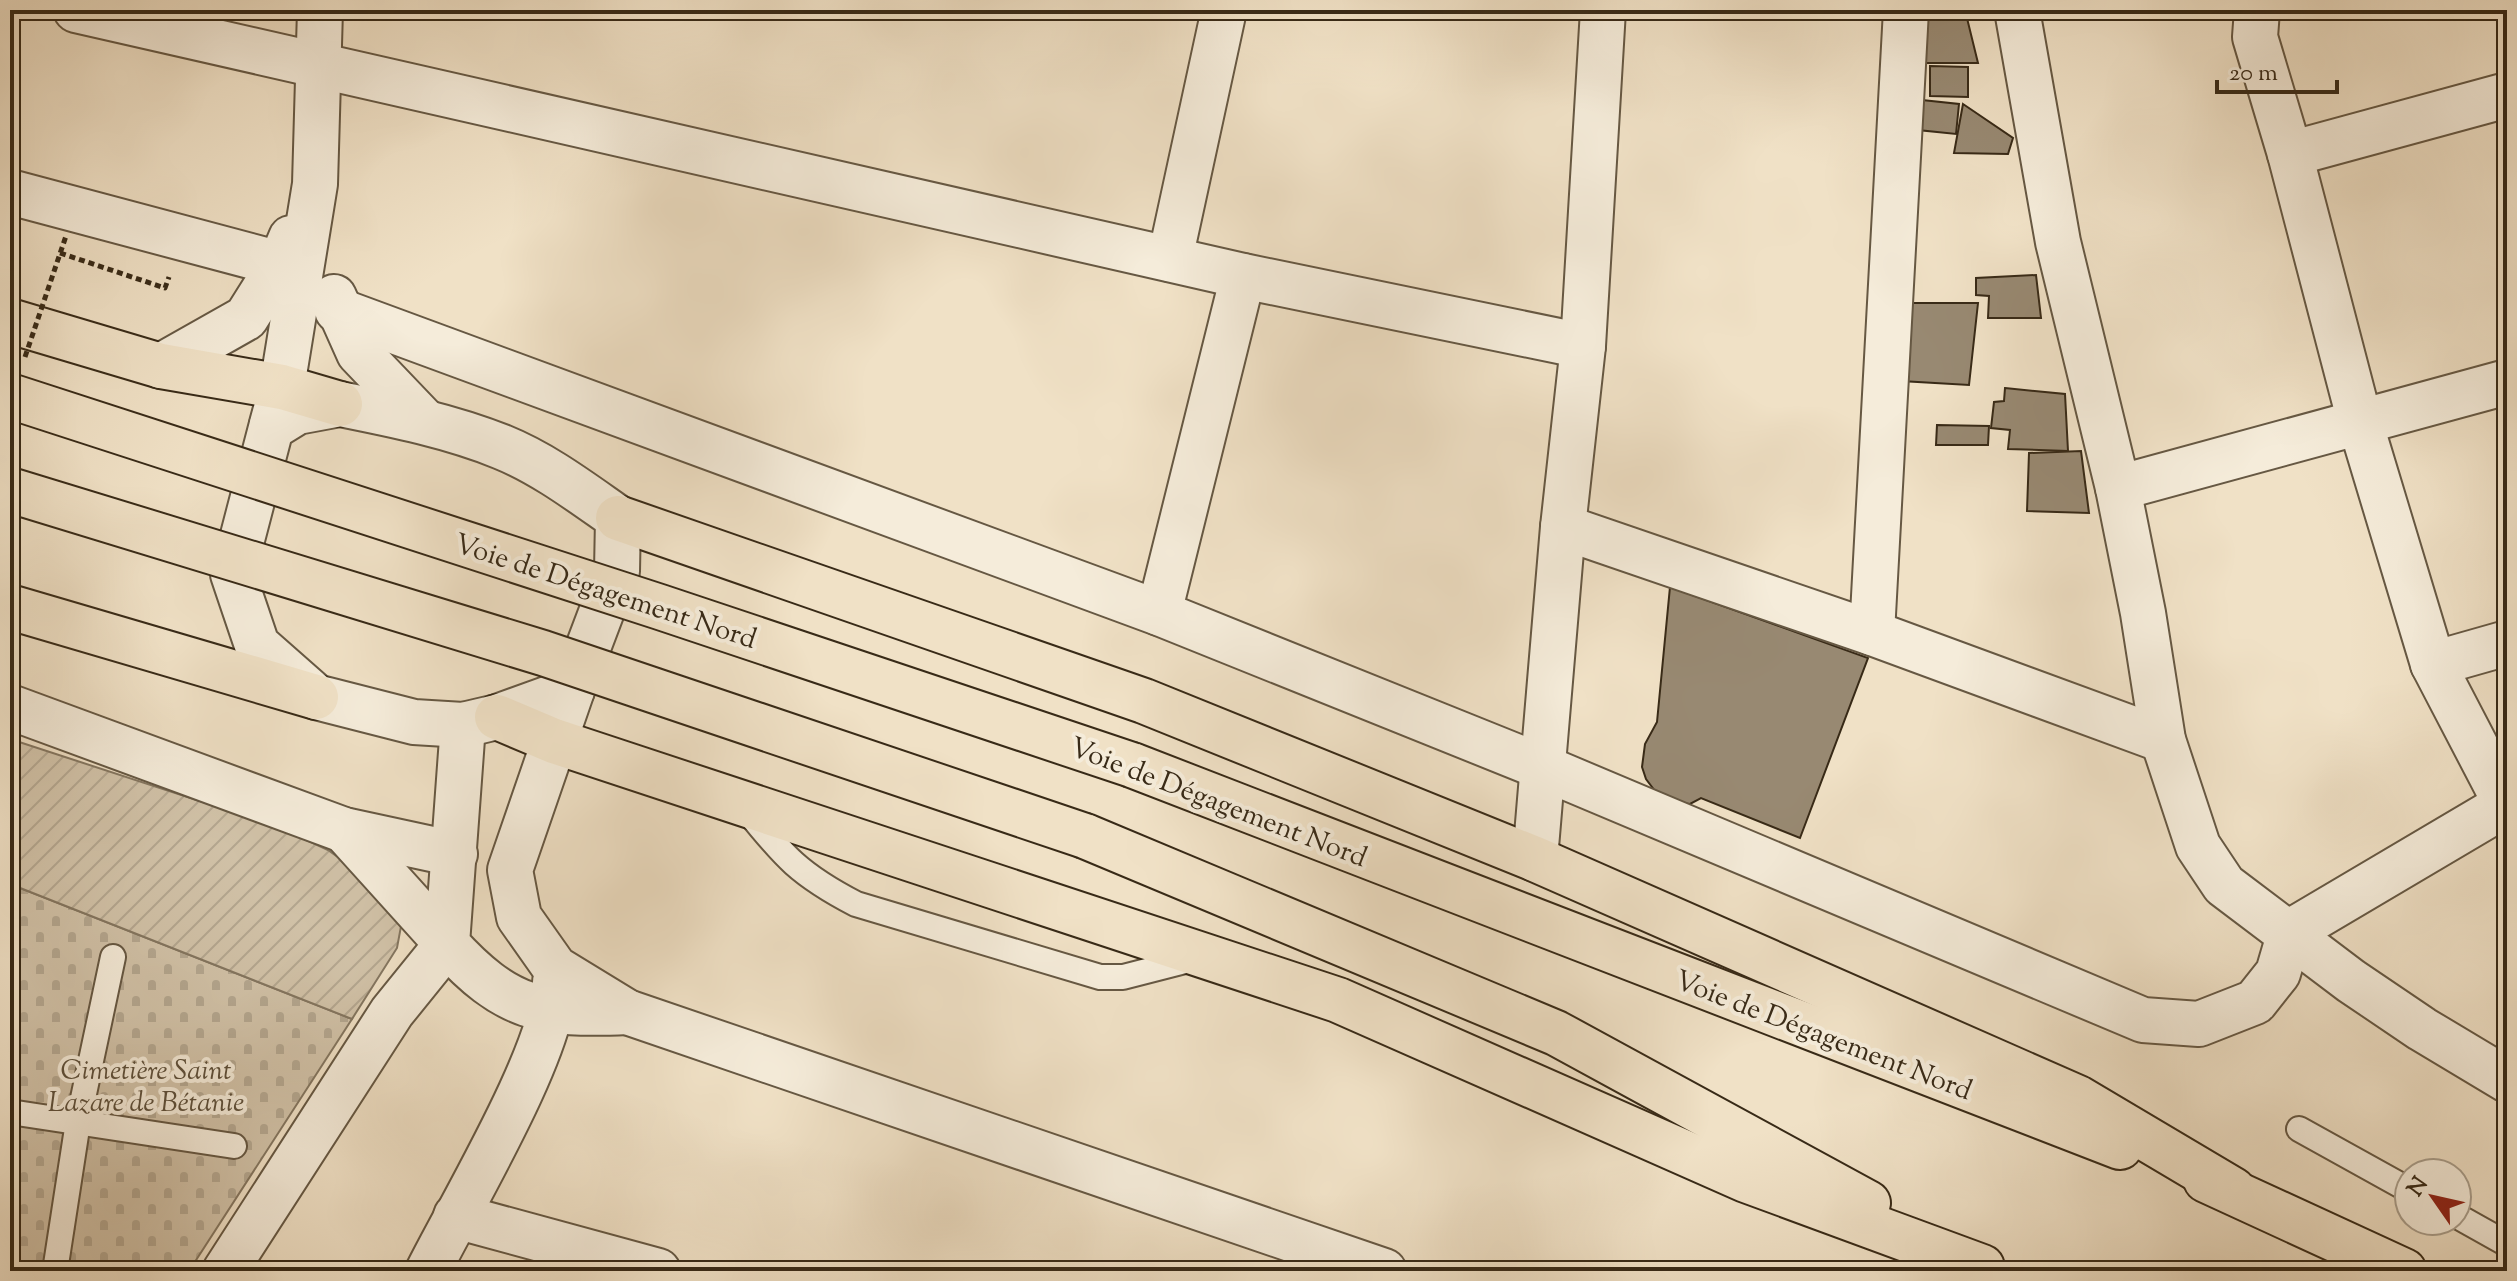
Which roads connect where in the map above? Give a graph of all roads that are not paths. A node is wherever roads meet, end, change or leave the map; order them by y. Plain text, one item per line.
1 (76, 10) edge
2 (320, 10) edge
3 (1224, 10) edge
4 (1603, 10) edge
5 (1906, 10) edge
6 (2017, 10) edge
7 (2257, 10) edge
8 (318, 64) junction
9 (2507, 95) edge
10 (2290, 154) junction
11 (315, 184) junction
12 (10, 192) edge
13 (1170, 259) junction
14 (280, 264) junction
15 (1243, 276) junction
16 (337, 310) junction
17 (1583, 346) junction
18 (15, 358) edge
19 (161, 366) junction
20 (2507, 382) edge
21 (340, 404) joint
22 (276, 408) junction
23 (424, 421) junction
24 (2360, 422) junction
25 (2118, 488) junction
26 (10, 490) edge
27 (618, 518) junction
28 (1563, 527) junction
29 (10, 607) edge
30 (1159, 613) junction
31 (1872, 633) junction
32 (2507, 643) edge
33 (2433, 664) junction
34 (572, 690) junction
35 (316, 697) junction
36 (10, 707) edge
37 (480, 721) junction
38 (2163, 740) junction
39 (554, 741) junction
40 (1542, 767) junction
41 (741, 803) junction
42 (2506, 805) edge
43 (344, 830) junction
44 (455, 854) junction
45 (1535, 859) junction
46 (2290, 932) junction
47 (447, 944) junction
48 (1206, 956) junction
49 (113, 957) dead end
50 (555, 968) junction
51 (553, 1011) junction
52 (627, 1012) junction
53 (2507, 1080) edge
54 (10, 1112) edge
55 (78, 1122) junction
56 (2299, 1129) dead end
57 (234, 1146) dead end
58 (2393, 1181) edge
59 (2233, 1190) junction
60 (456, 1216) junction
61 (2473, 1225) edge
62 (2507, 1244) edge
63 (1985, 1269) edge
64 (55, 1271) edge
65 (225, 1271) edge
66 (428, 1271) edge
67 (658, 1271) edge
68 (1384, 1271) edge
69 (2404, 1271) edge

1 - 8 street
2 - 8 street
3 - 13 street
4 - 17 street
5 - 31 street
6 - 25 street
7 - 10 street
8 - 11 street
8 - 13 street
9 - 10 street
10 - 24 street
11 - 14 street
11 - 16 street
11 - 22 street
12 - 14 street
13 - 15 street
14 - 19 street
15 - 17 street
15 - 30 street
16 - 23 street
16 - 30 street
17 - 28 street
18 - 19 highway
18 - 59 highway, Voie de Dégagement Nord, bridge
19 - 22 highway
20 - 24 street
21 - 22 highway
21 - 23 street
22 - 35 street
23 - 27 street
24 - 25 street
24 - 33 street
25 - 38 street
26 - 63 highway, bridge
27 - 34 street
27 - 45 highway
28 - 31 street
28 - 40 street
29 - 35 highway
30 - 40 street
31 - 38 street
32 - 33 street
33 - 42 street
34 - 37 street
34 - 39 street
35 - 37 street
36 - 43 street
37 - 39 highway
37 - 44 street
38 - 46 street
39 - 41 highway
39 - 50 street
40 - 45 street
40 - 46 street
41 - 48 highway
41 - 48 lane
42 - 46 street
43 - 44 street
43 - 47 street
44 - 47 street
45 - 59 highway
46 - 53 street
47 - 51 street
47 - 65 street
48 - 63 highway
49 - 55 lane
50 - 51 street
50 - 52 street
51 - 52 street
51 - 60 street
52 - 68 street
54 - 55 lane
55 - 57 lane
55 - 64 lane
56 - 58 lane
59 - 69 highway, Voie de Dégagement Nord
60 - 66 street
60 - 67 street
61 - 62 lane

